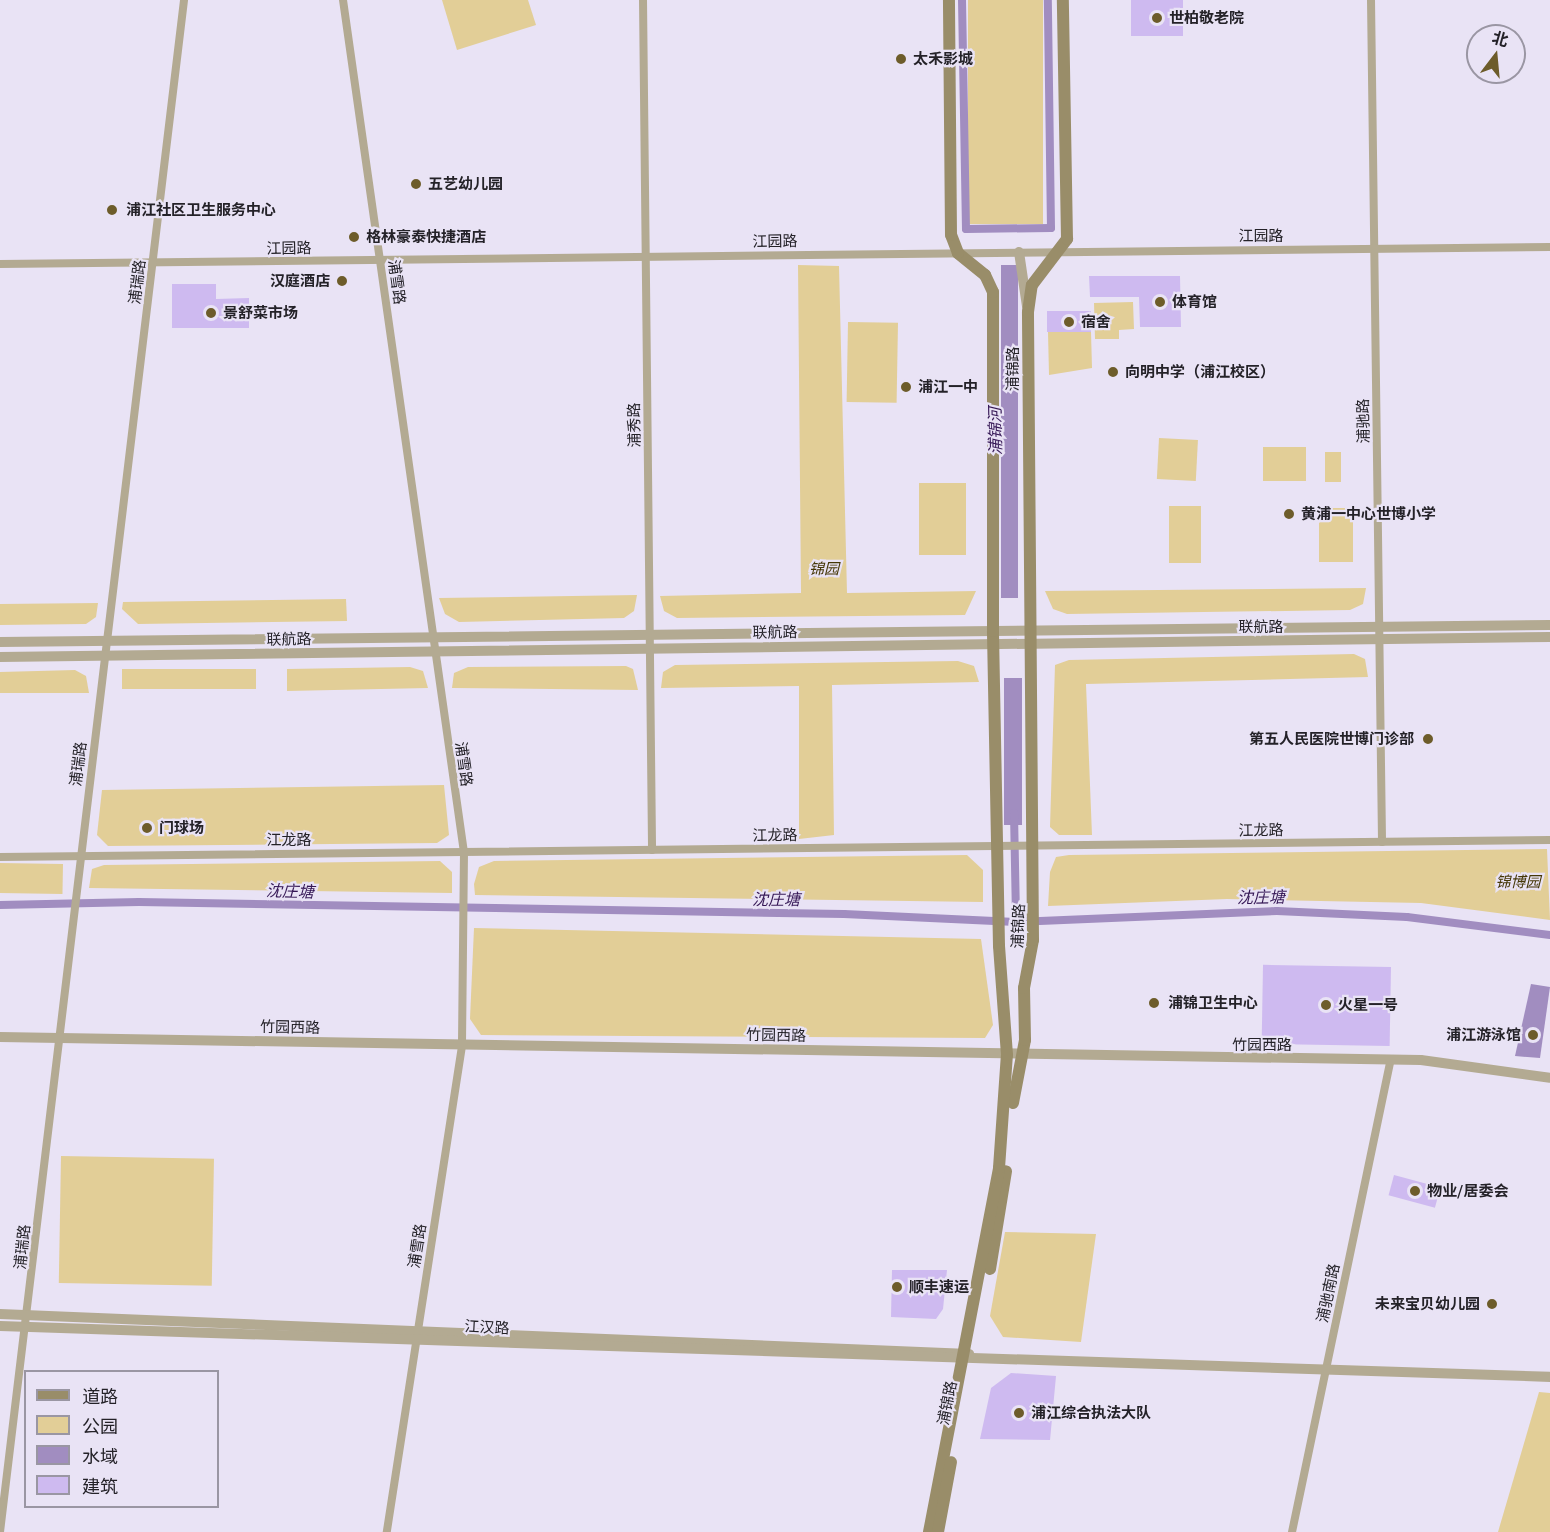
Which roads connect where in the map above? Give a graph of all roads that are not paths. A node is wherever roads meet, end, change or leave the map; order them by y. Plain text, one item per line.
1 (184, 0) edge
2 (343, 0) edge
3 (643, 0) edge
4 (949, 0) edge
5 (1063, 0) edge
6 (1371, 0) edge
7 (1550, 247) edge
8 (1375, 249) junction
9 (1062, 251) junction
10 (1019, 252) junction
11 (958, 253) junction
12 (645, 257) junction
13 (380, 260) junction
14 (153, 263) junction
15 (0, 264) edge
16 (1028, 312) junction
17 (1550, 625) edge
18 (1378, 627) junction
19 (1029, 631) junction
20 (650, 635) junction
21 (433, 637) junction
22 (1550, 637) edge
23 (998, 638) junction
24 (106, 640) junction
25 (1378, 640) junction
26 (0, 642) edge
27 (1029, 644) junction
28 (649, 649) junction
29 (435, 652) junction
30 (104, 656) junction
31 (0, 657) edge
32 (1550, 840) edge
33 (1382, 842) junction
34 (999, 847) junction
35 (1035, 847) junction
36 (651, 850) junction
37 (464, 852) junction
38 (80, 856) junction
39 (0, 857) edge
40 (0, 1037) edge
41 (58, 1038) junction
42 (462, 1046) junction
43 (1007, 1055) junction
44 (1020, 1056) junction
45 (1391, 1060) junction
46 (1550, 1078) edge
47 (0, 1314) edge
48 (28, 1315) junction
49 (0, 1326) edge
50 (27, 1327) junction
51 (417, 1333) junction
52 (967, 1356) junction
53 (1326, 1369) junction
54 (1550, 1377) edge
55 (0, 1532) edge
56 (387, 1532) edge
57 (929, 1532) edge
58 (938, 1532) edge
59 (1292, 1532) edge

1 - 14 street, 浦瑞路
2 - 13 street, 浦雪路
3 - 12 street, 浦秀路
4 - 11 main road
5 - 9 main road
6 - 8 street, 浦驰路
7 - 8 street, 江园路
8 - 9 street, 江园路
8 - 18 street, 浦驰路
9 - 10 street, 江园路
9 - 16 main road, 浦锦路
10 - 11 street, 江园路
10 - 16 street, 浦锦路
11 - 12 street, 江园路
11 - 23 main road, 浦锦路
12 - 13 street, 江园路
12 - 20 street, 浦秀路
13 - 14 street, 江园路
13 - 21 street, 浦雪路
14 - 15 street, 江园路
14 - 24 street, 浦瑞路
16 - 19 main road, 浦锦路
17 - 18 street, 联航路
18 - 19 street, 联航路
18 - 25 street, 浦驰路
19 - 23 street, 联航路
19 - 27 main road, 浦锦路
20 - 21 street, 联航路
20 - 23 street, 联航路
20 - 28 street, 浦秀路
21 - 24 street, 联航路
21 - 29 street, 浦雪路
22 - 25 street, 联航路
23 - 27 street, 联航路
23 - 28 street, 联航路
23 - 34 main road, 浦锦路
24 - 26 street, 联航路
24 - 30 street, 浦瑞路
25 - 27 street, 联航路
25 - 33 street, 浦驰路
27 - 35 main road, 浦锦路
28 - 29 street, 联航路
28 - 36 street, 浦秀路
29 - 30 street, 联航路
29 - 37 street, 浦雪路
30 - 31 street, 联航路
30 - 38 street, 浦瑞路
32 - 33 street, 江龙路
33 - 35 street, 江龙路
34 - 35 street, 江龙路
34 - 36 street, 江龙路
34 - 43 main road, 浦锦路
35 - 44 main road, 浦锦路
36 - 37 street, 江龙路
37 - 38 street, 江龙路
37 - 42 street, 浦雪路
38 - 39 street, 江龙路
38 - 41 street, 浦瑞路
40 - 41 street, 竹园西路
41 - 42 street, 竹园西路
41 - 48 street, 浦瑞路
42 - 43 street, 竹园西路
42 - 51 street, 浦雪路
43 - 44 street, 竹园西路
43 - 52 main road, 浦锦路
44 - 45 street, 竹园西路
44 - 52 main road, 浦锦路
45 - 46 street, 竹园西路
45 - 53 street, 浦驰南路
47 - 48 street
48 - 50 street, 浦瑞路
48 - 51 street
49 - 50 street, 江汉路
50 - 51 street, 江汉路
50 - 55 street, 浦瑞路
51 - 52 street, 江汉路
51 - 56 street, 浦雪路
52 - 53 street, 江汉路
52 - 57 main road, 浦锦路
52 - 58 main road, 浦锦路
53 - 54 street, 江汉路
53 - 59 street, 浦驰南路

